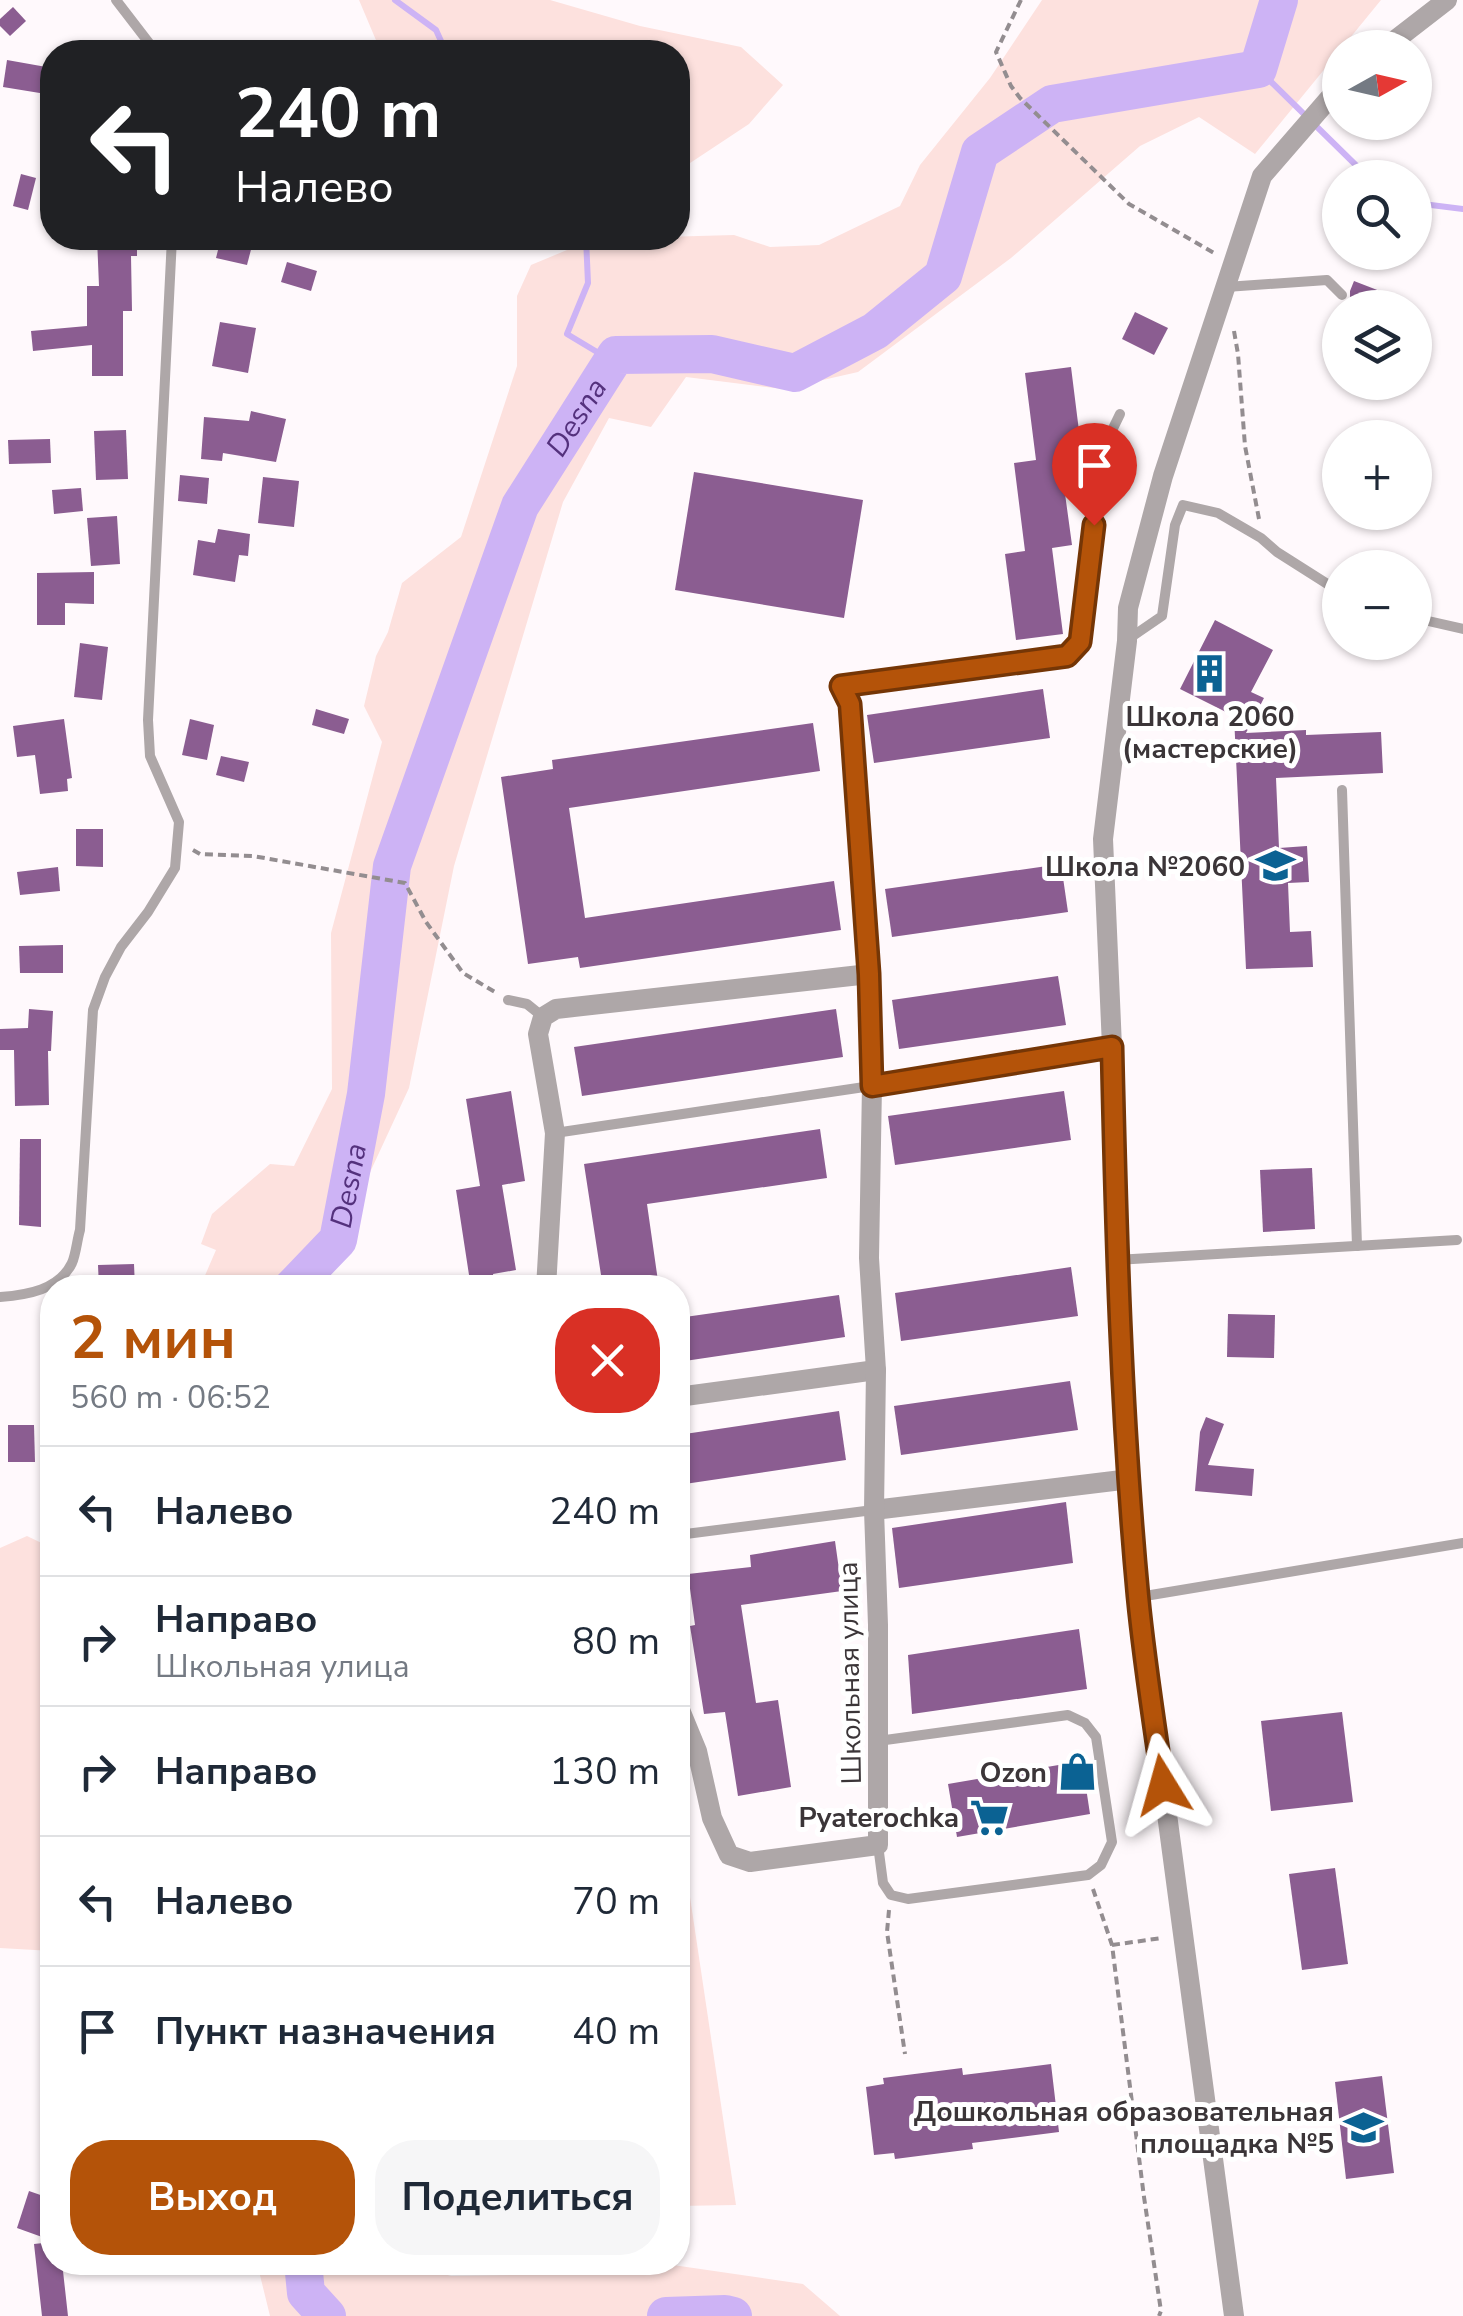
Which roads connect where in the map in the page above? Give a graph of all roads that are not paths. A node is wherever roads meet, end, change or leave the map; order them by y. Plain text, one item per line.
1 (116, 0) edge
2 (1447, 0) edge
3 (1408, 30) edge
4 (147, 40) edge
5 (1322, 107) edge
6 (171, 250) edge
7 (1337, 290) edge
8 (1222, 294) junction
9 (1120, 414) dead end
10 (1322, 581) edge
11 (1432, 622) edge
12 (1463, 628) edge
13 (1126, 641) junction
14 (841, 686) joint
15 (1342, 790) dead end
16 (869, 974) junction
17 (508, 1000) road end
18 (543, 1017) junction
19 (1112, 1047) junction
20 (872, 1086) junction
21 (556, 1132) junction
22 (1457, 1240) dead end
23 (1357, 1246) junction
24 (1116, 1260) junction
25 (61, 1275) edge
26 (547, 1275) edge
27 (40, 1290) edge
28 (0, 1297) edge
29 (876, 1370) junction
30 (690, 1395) edge
31 (1130, 1480) junction
32 (874, 1510) junction
33 (690, 1533) edge
34 (1463, 1544) edge
35 (1138, 1598) junction
36 (690, 1734) edge
37 (878, 1741) junction
38 (878, 1845) junction
39 (1234, 2316) edge

1 - 4 lane
2 - 3 street
5 - 8 street
6 - 25 lane
7 - 8 lane
8 - 13 street
9 - 14 lane
10 - 13 lane
11 - 12 lane
13 - 19 street
14 - 16 street, Школьная улица
15 - 23 lane
16 - 18 street
16 - 20 street, Школьная улица
17 - 18 lane
18 - 21 street
19 - 20 street
19 - 24 street
20 - 21 lane
20 - 29 street, Школьная улица
21 - 26 street
22 - 23 lane
23 - 24 lane
24 - 31 street
27 - 28 lane
29 - 30 street
29 - 32 street, Школьная улица
31 - 32 street
31 - 35 street
32 - 33 lane
32 - 37 street, Школьная улица
34 - 35 lane
35 - 39 street
36 - 38 street
37 - 38 street, Школьная улица
37 - 38 lane

